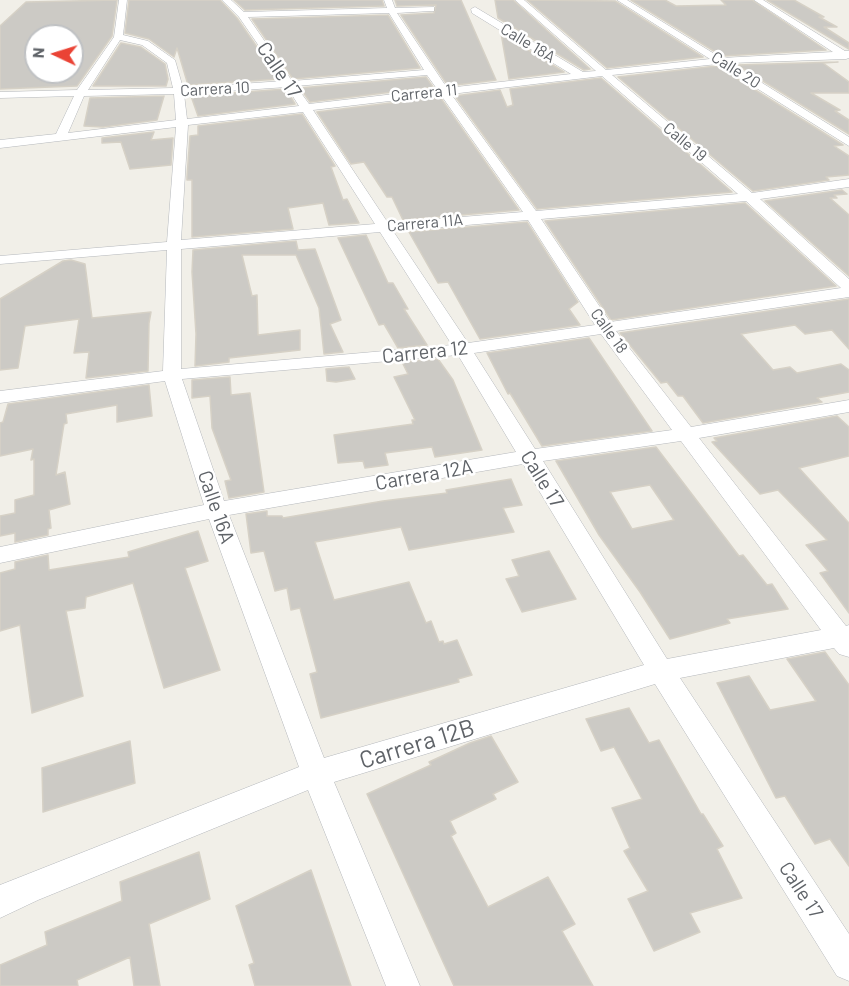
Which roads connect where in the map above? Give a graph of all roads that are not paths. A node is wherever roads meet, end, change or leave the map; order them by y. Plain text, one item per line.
1 (123, 0) edge
2 (226, 0) edge
3 (621, 0) edge
4 (758, 0) edge
5 (519, 4) edge
6 (390, 5) edge
7 (492, 7) dead end
8 (431, 9) dead end
9 (242, 15) junction
10 (118, 37) junction
11 (847, 55) edge
12 (722, 61) junction
13 (430, 72) junction
14 (602, 73) junction
15 (582, 76) junction
16 (290, 84) junction
17 (178, 91) junction
18 (444, 91) junction
19 (81, 92) junction
20 (0, 95) edge
21 (306, 108) junction
22 (182, 124) junction
23 (60, 137) junction
24 (849, 142) edge
25 (0, 144) edge
26 (849, 183) edge
27 (749, 197) junction
28 (531, 214) junction
29 (382, 226) junction
30 (174, 245) junction
31 (0, 260) edge
32 (849, 287) edge
33 (849, 292) edge
34 (604, 328) junction
35 (463, 349) junction
36 (172, 375) junction
37 (0, 397) edge
38 (849, 406) edge
39 (686, 434) junction
40 (528, 457) junction
41 (216, 510) junction
42 (0, 555) edge
43 (846, 640) edge
44 (661, 671) junction
45 (316, 774) junction
46 (0, 902) edge
47 (849, 964) edge
48 (404, 986) edge

1 - 10 street
2 - 9 street, Calle 17
3 - 12 street, Calle 20
4 - 11 street
5 - 14 street, Calle 19
6 - 8 street
6 - 9 street
6 - 13 street, Calle 18
7 - 15 street, Calle 18A
9 - 16 street, Calle 17
10 - 17 street, Calle 16A
10 - 19 street
11 - 12 street, Carrera 11
12 - 14 street, Carrera 11
12 - 24 street, Calle 20
13 - 16 street, Carrera 10
13 - 18 street, Calle 18
14 - 15 street, Carrera 11
14 - 27 street, Calle 19
15 - 18 street, Carrera 11
16 - 17 street, Carrera 10
16 - 21 street, Calle 17
17 - 19 street, Carrera 10
17 - 22 street, Calle 16A
18 - 21 street, Carrera 11
18 - 28 street, Calle 18
19 - 20 street, Carrera 10
19 - 23 street
21 - 22 street, Carrera 11
21 - 29 street, Calle 17
22 - 23 street, Carrera 11
22 - 30 street, Calle 16A
23 - 25 street, Carrera 11
26 - 27 street, Carrera 11A
27 - 28 street, Carrera 11A
27 - 32 street, Calle 19
28 - 29 street, Carrera 11A
28 - 34 street, Calle 18
29 - 30 street, Carrera 11A
29 - 35 street, Calle 17
30 - 31 street, Carrera 11A
30 - 36 street, Calle 16A
33 - 34 street, Carrera 12
34 - 35 street, Carrera 12
34 - 39 street, Calle 18
35 - 36 street, Carrera 12
35 - 40 street, Calle 17
36 - 37 street, Carrera 12
36 - 41 street, Calle 16A
38 - 39 street, Carrera 12A
39 - 40 street, Carrera 12A
39 - 43 street, Calle 18
40 - 41 street, Carrera 12A
40 - 44 street, Calle 17
41 - 42 street, Carrera 12A
41 - 45 street, Calle 16A
43 - 44 street, Carrera 12B
44 - 45 street, Carrera 12B
44 - 47 street, Calle 17
45 - 46 street, Carrera 12B
45 - 48 street, Calle 16A

